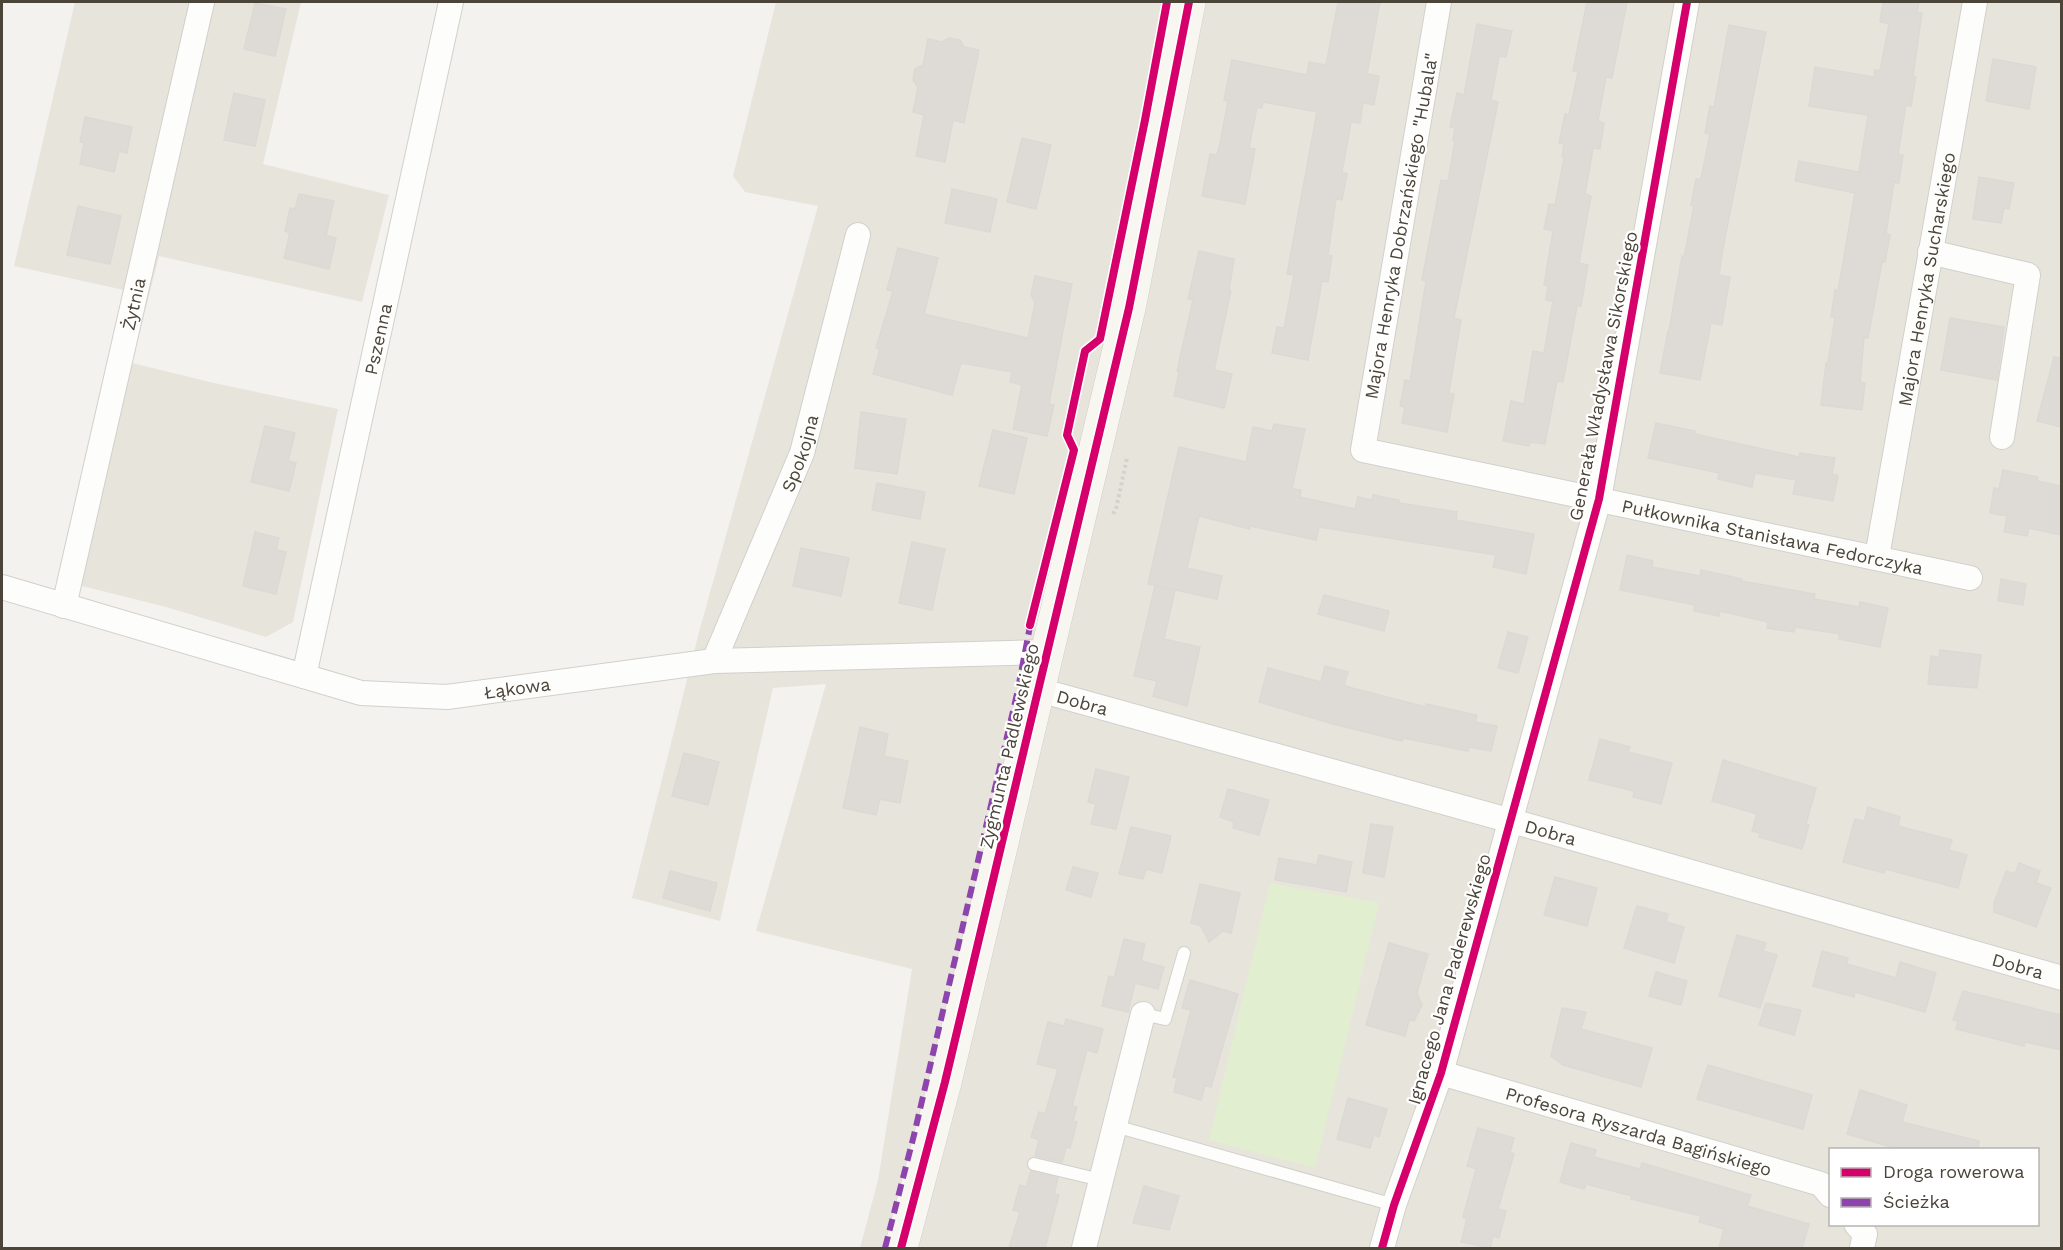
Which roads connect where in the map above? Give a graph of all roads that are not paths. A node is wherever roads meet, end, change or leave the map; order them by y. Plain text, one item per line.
1 (202, 2) edge
2 (451, 2) edge
3 (1189, 2) edge
4 (1439, 2) edge
5 (1687, 2) edge
6 (1975, 2) edge
7 (858, 235) dead end
8 (1930, 252) junction
9 (2002, 437) dead end
10 (1363, 450) joint
11 (1599, 499) junction
12 (1877, 557) junction
13 (1970, 578) dead end
14 (2, 587) edge
15 (64, 606) junction
16 (1047, 652) junction
17 (714, 661) junction
18 (304, 676) junction
19 (1039, 690) junction
20 (1509, 820) junction
21 (1184, 953) dead end
22 (2061, 978) edge
23 (1143, 1014) joint
24 (1441, 1073) junction
25 (1116, 1126) junction
26 (1034, 1164) dead end
27 (1101, 1180) junction
28 (1829, 1194) edge
29 (1394, 1205) junction
30 (1859, 1226) edge
31 (901, 1248) edge
32 (1084, 1248) edge
33 (1383, 1248) edge
34 (1862, 1248) edge

1 - 15 street, Żytnia
2 - 18 street, Pszenna
3 - 16 street, Zygmunta Padlewskiego
4 - 10 street, Majora Henryka Dobrzańskiego "Hubala"
5 - 11 street, Generała Władysława Sikorskiego
6 - 8 street, Majora Henryka Sucharskiego
7 - 17 street, Spokojna
8 - 9 street
8 - 12 street, Majora Henryka Sucharskiego
10 - 11 street, Pułkownika Stanisława Fedorczyka
11 - 12 street, Pułkownika Stanisława Fedorczyka
11 - 20 street, Generała Władysława Sikorskiego
12 - 13 street, Pułkownika Stanisława Fedorczyka
14 - 15 street, Łąkowa
15 - 18 street, Łąkowa
16 - 17 street, Łąkowa
16 - 19 street, Zygmunta Padlewskiego
17 - 18 street, Łąkowa
19 - 20 street, Dobra
19 - 31 street, Zygmunta Padlewskiego
20 - 22 street, Dobra
20 - 24 street, Ignacego Jana Paderewskiego
21 - 23 lane
23 - 25 street
24 - 28 street, Profesora Ryszarda Bagińskiego
24 - 29 street, Ignacego Jana Paderewskiego
25 - 27 street
25 - 29 lane
26 - 27 lane
27 - 32 street
29 - 33 street, Ignacego Jana Paderewskiego
30 - 34 street

